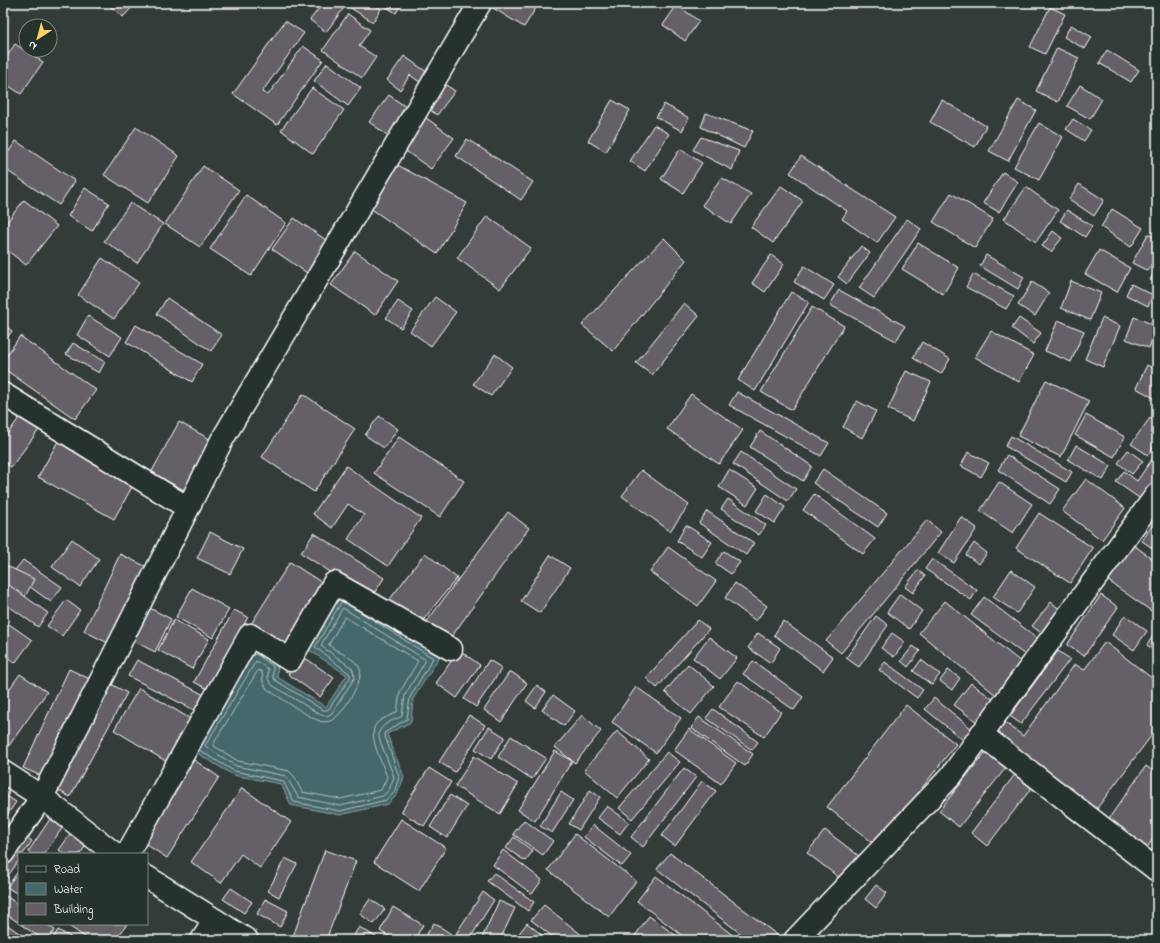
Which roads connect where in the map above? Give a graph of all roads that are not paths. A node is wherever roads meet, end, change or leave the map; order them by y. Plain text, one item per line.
1 (480, 3) edge
2 (3, 394) edge
3 (1157, 494) edge
4 (188, 508) junction
5 (451, 649) dead end
6 (981, 734) junction
7 (3, 772) edge
8 (42, 797) junction
9 (3, 853) edge
10 (114, 853) edge
11 (128, 853) edge
12 (1157, 870) edge
13 (148, 878) edge
14 (215, 920) junction
15 (202, 940) edge
16 (247, 940) edge
17 (795, 940) edge

1 - 4 street
2 - 4 street
3 - 6 street
4 - 8 street
5 - 11 street
6 - 12 street
6 - 17 street
7 - 8 street
8 - 9 street
8 - 10 street
13 - 14 street
14 - 15 street
14 - 16 street

